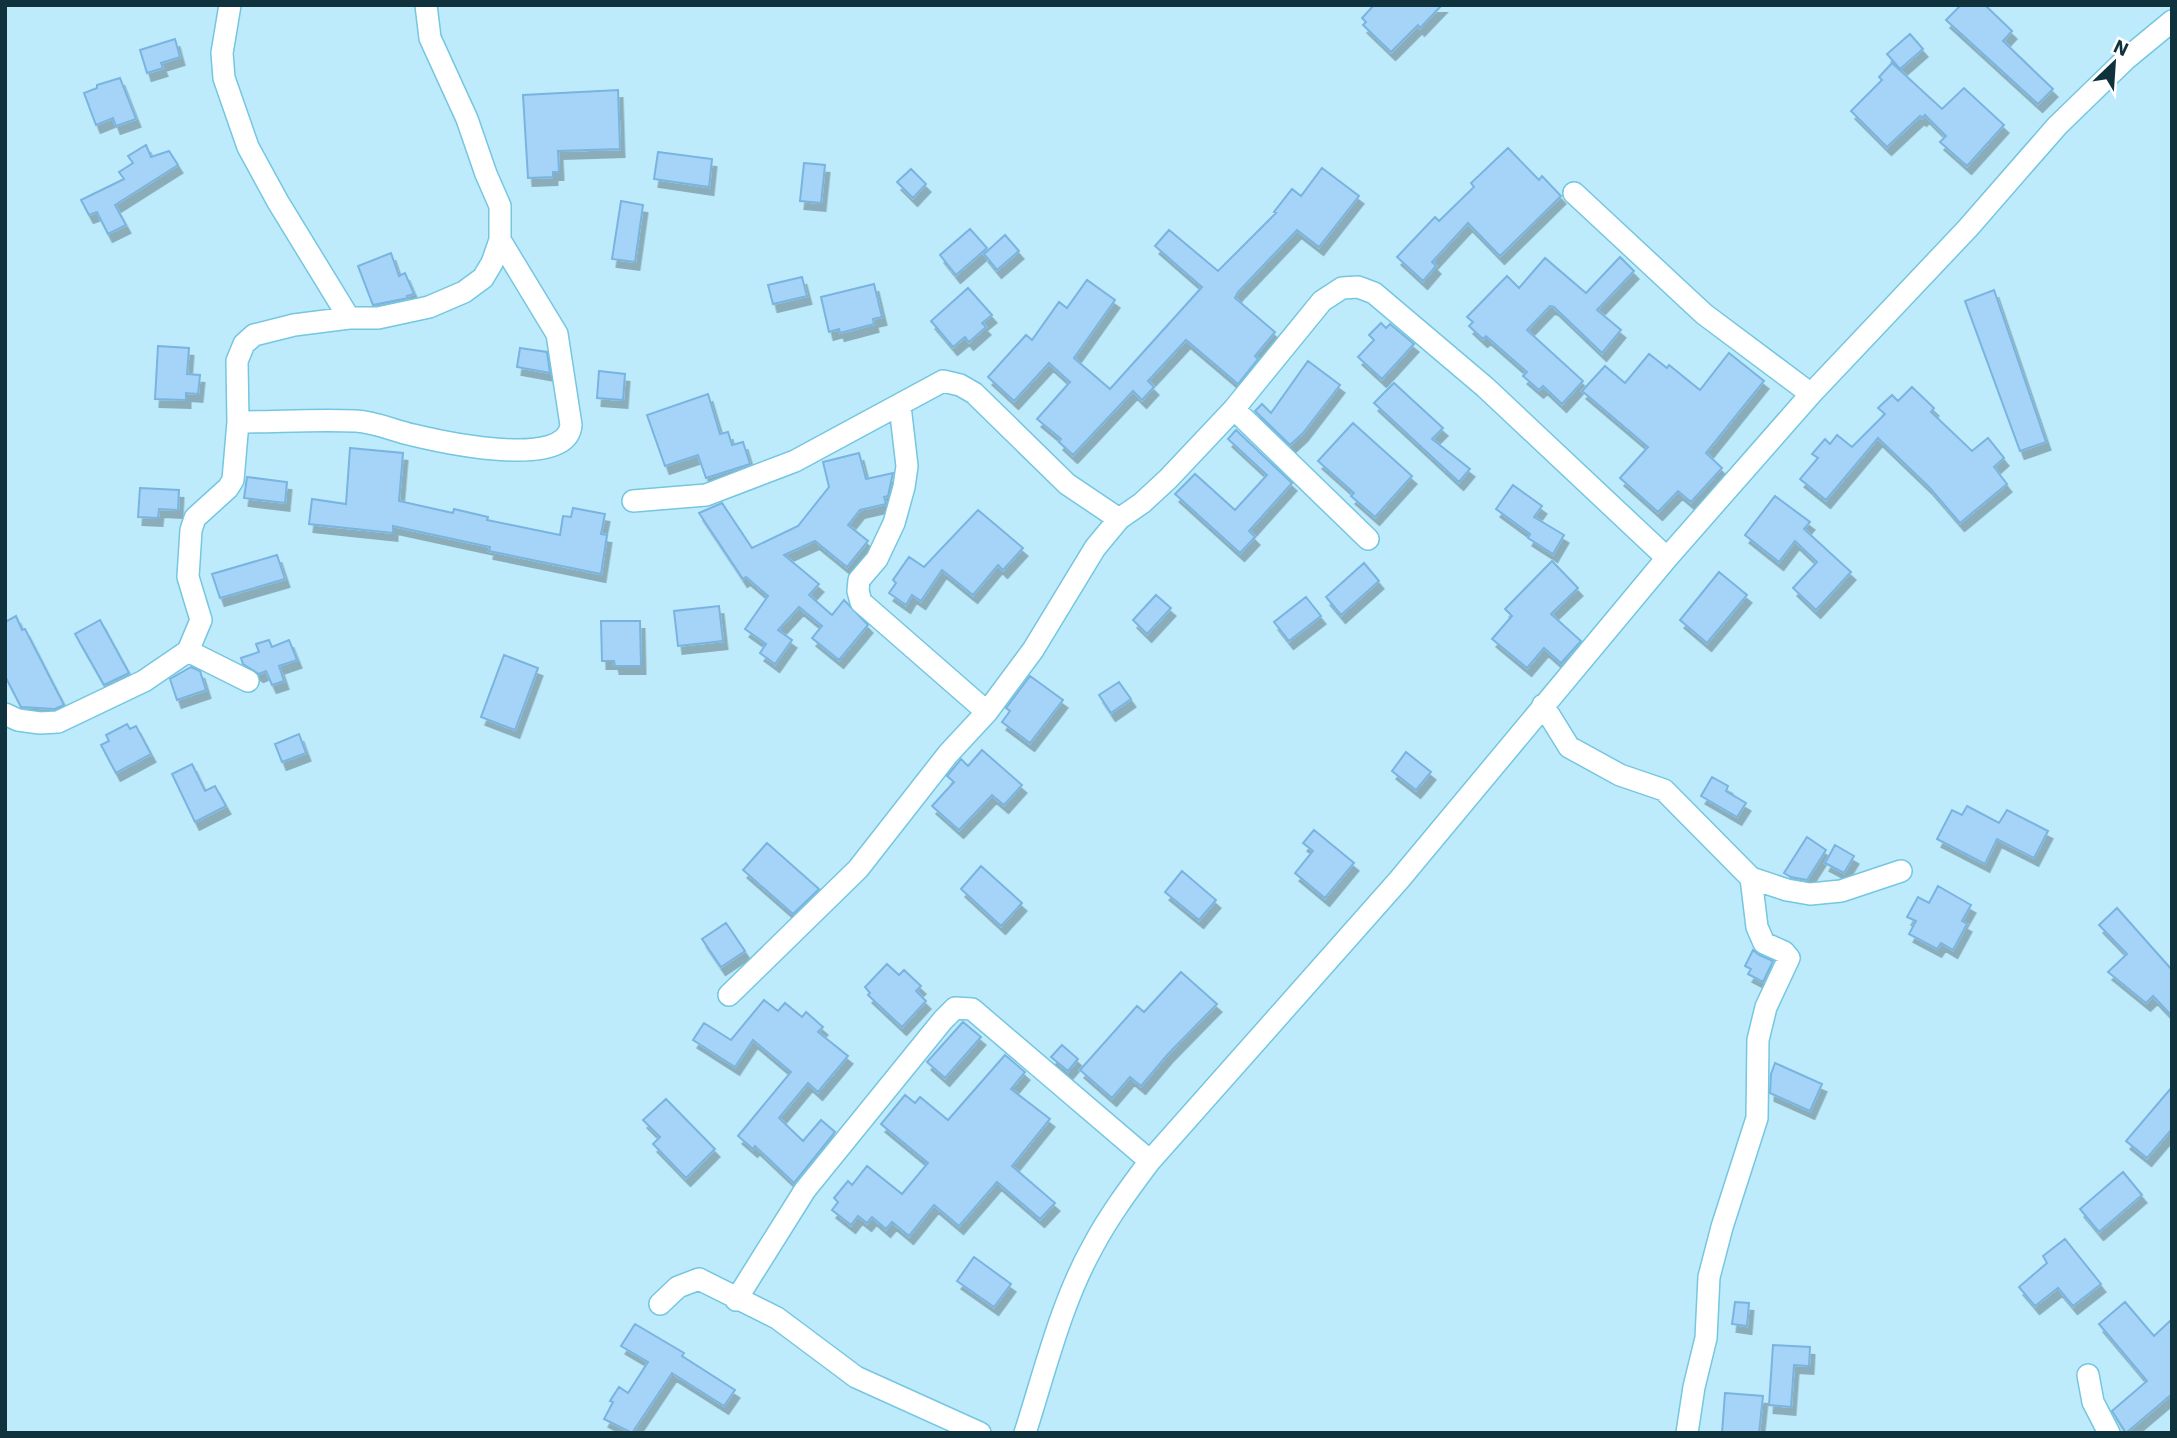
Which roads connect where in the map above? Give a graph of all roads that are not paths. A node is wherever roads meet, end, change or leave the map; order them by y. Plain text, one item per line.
1 (230, 5) edge
2 (426, 5) edge
3 (2172, 21) edge
4 (1574, 193) dead end
5 (500, 240) junction
6 (349, 318) junction
7 (1811, 394) junction
8 (900, 406) junction
9 (1234, 409) junction
10 (238, 422) junction
11 (633, 501) dead end
12 (1119, 519) junction
13 (1368, 538) dead end
14 (1667, 558) junction
15 (188, 651) junction
16 (248, 681) dead end
17 (1543, 705) junction
18 (986, 712) junction
19 (5, 714) edge
20 (1901, 871) dead end
21 (1751, 878) junction
22 (729, 995) dead end
23 (1150, 1161) junction
24 (736, 1300) junction
25 (660, 1304) dead end
26 (2088, 1375) dead end
27 (979, 1433) edge
28 (1026, 1433) edge
29 (1687, 1433) edge
30 (2109, 1433) edge

1 - 6 street
2 - 5 street
3 - 7 street
4 - 7 street
5 - 6 street
5 - 10 street
6 - 10 street
7 - 14 street
8 - 11 street
8 - 12 street
8 - 18 street
9 - 12 street
9 - 13 street
9 - 14 street
10 - 15 street
12 - 18 street
14 - 17 street
15 - 16 street
15 - 19 street
17 - 21 street
17 - 23 street
18 - 22 street
20 - 21 street
21 - 29 street
23 - 24 street
23 - 28 street
24 - 25 street
24 - 27 street
26 - 30 street

